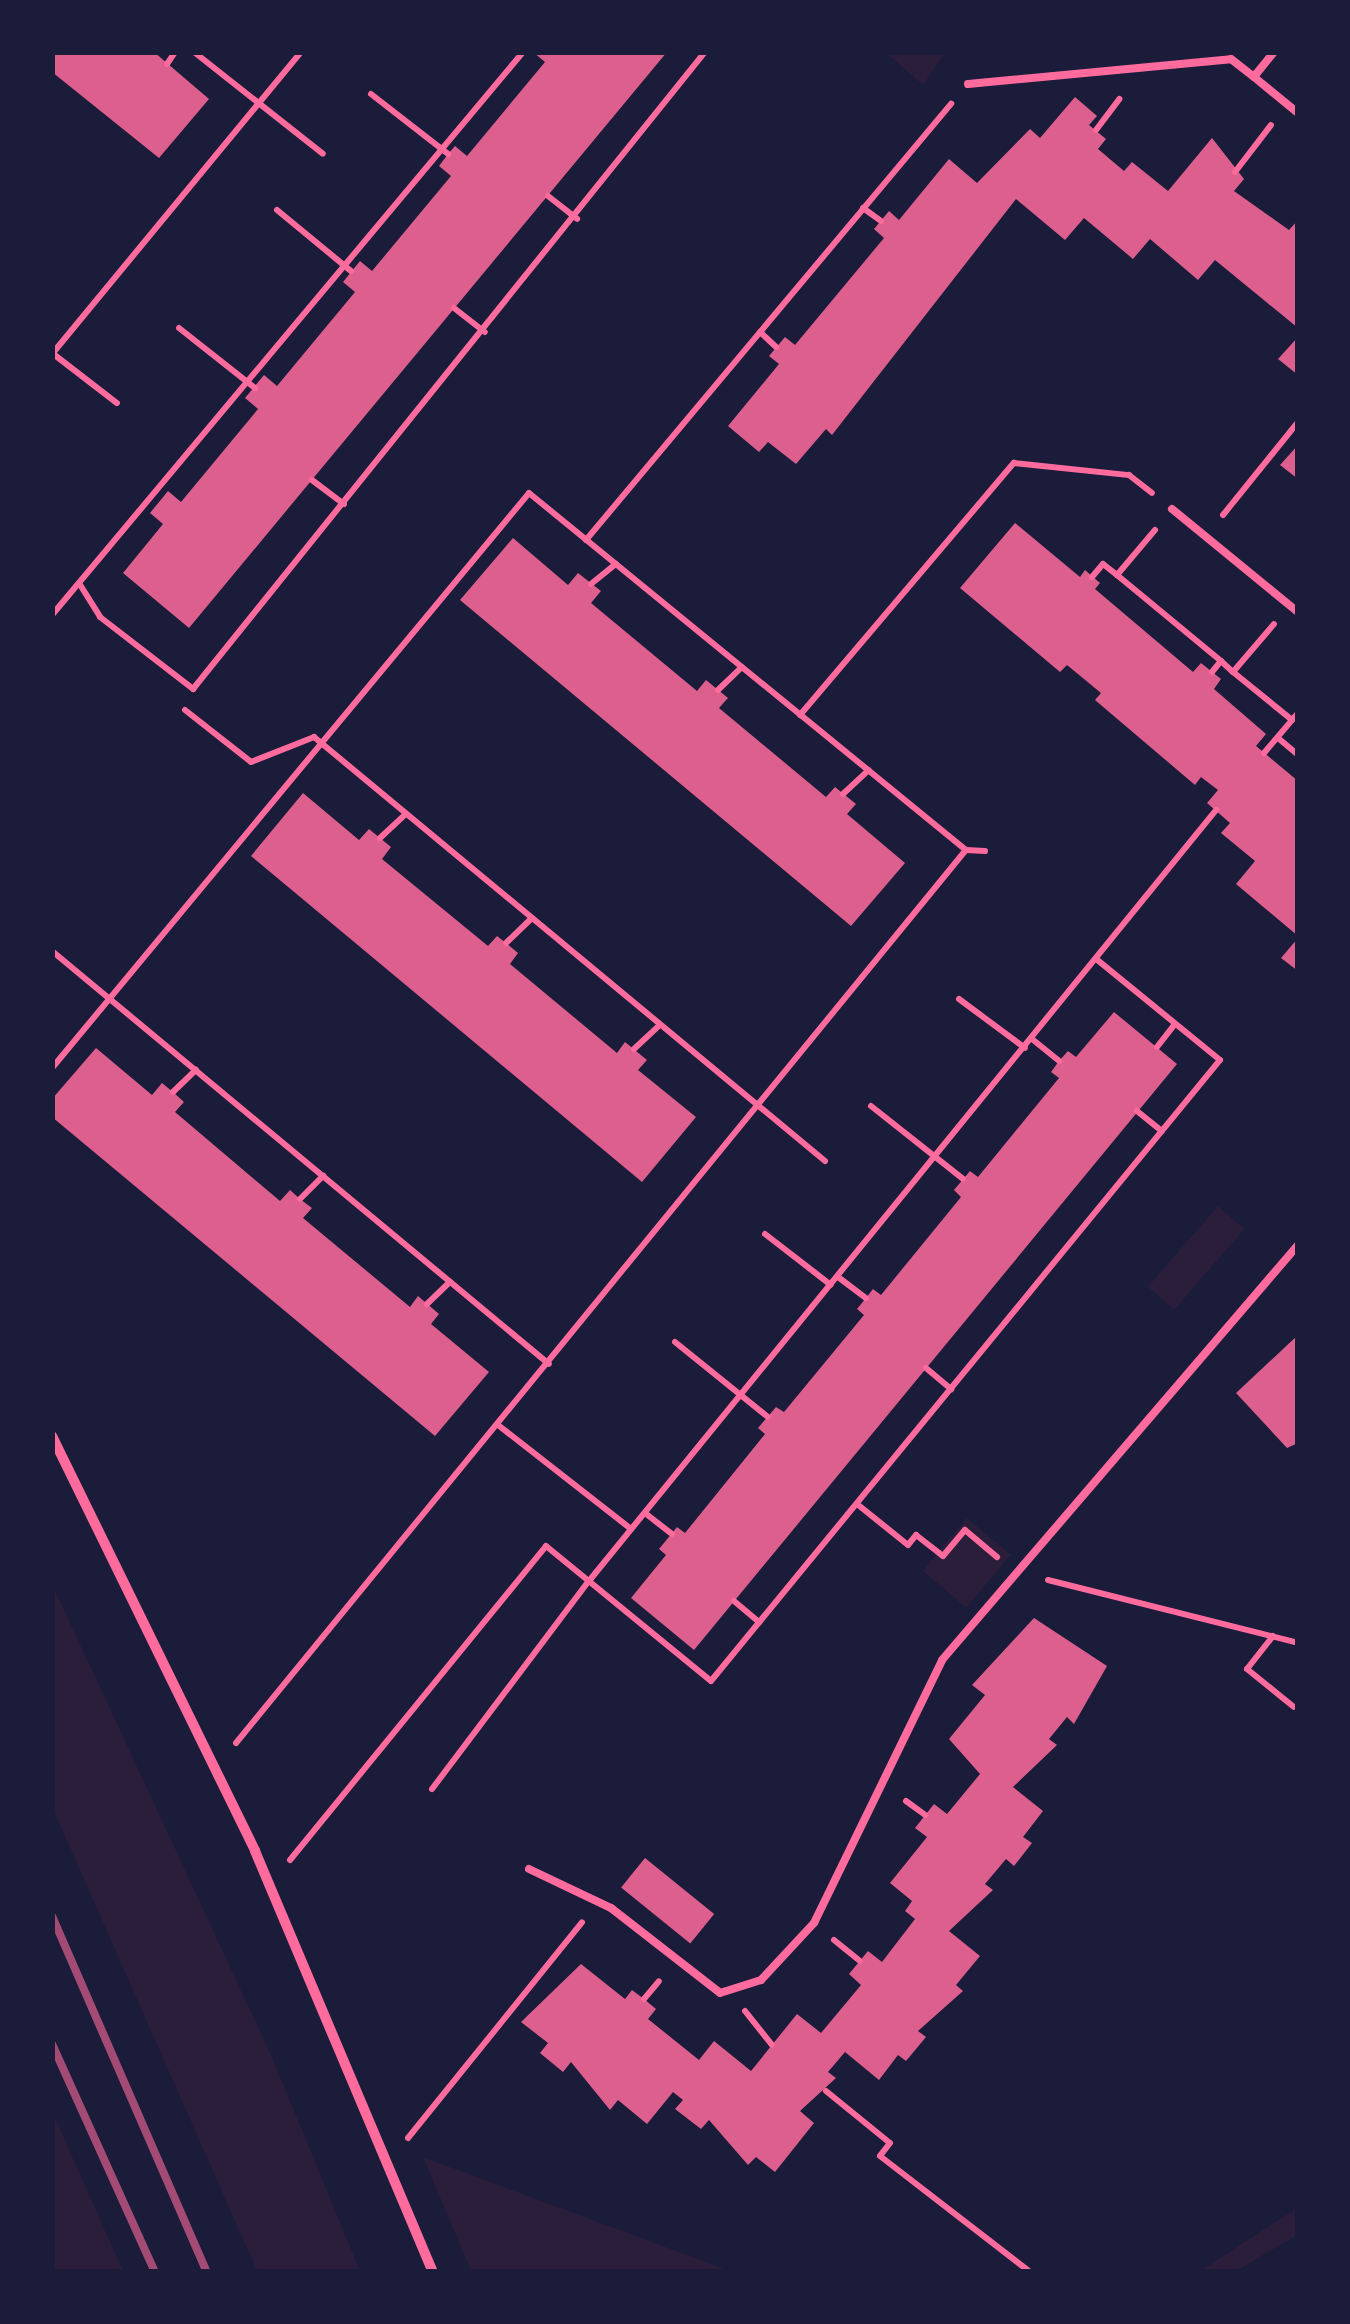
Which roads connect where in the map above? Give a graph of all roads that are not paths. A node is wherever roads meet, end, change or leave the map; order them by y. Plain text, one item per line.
1 (1274, 52) edge
2 (1254, 78) junction
3 (968, 84) road end
4 (1298, 113) edge
5 (1172, 509) road end
6 (1294, 608) edge
7 (1298, 1244) edge
8 (52, 1436) edge
9 (529, 1870) dead end
10 (433, 2272) edge

1 - 2 lane
2 - 3 lane
2 - 4 lane
5 - 6 lane
7 - 9 lane
8 - 10 street

